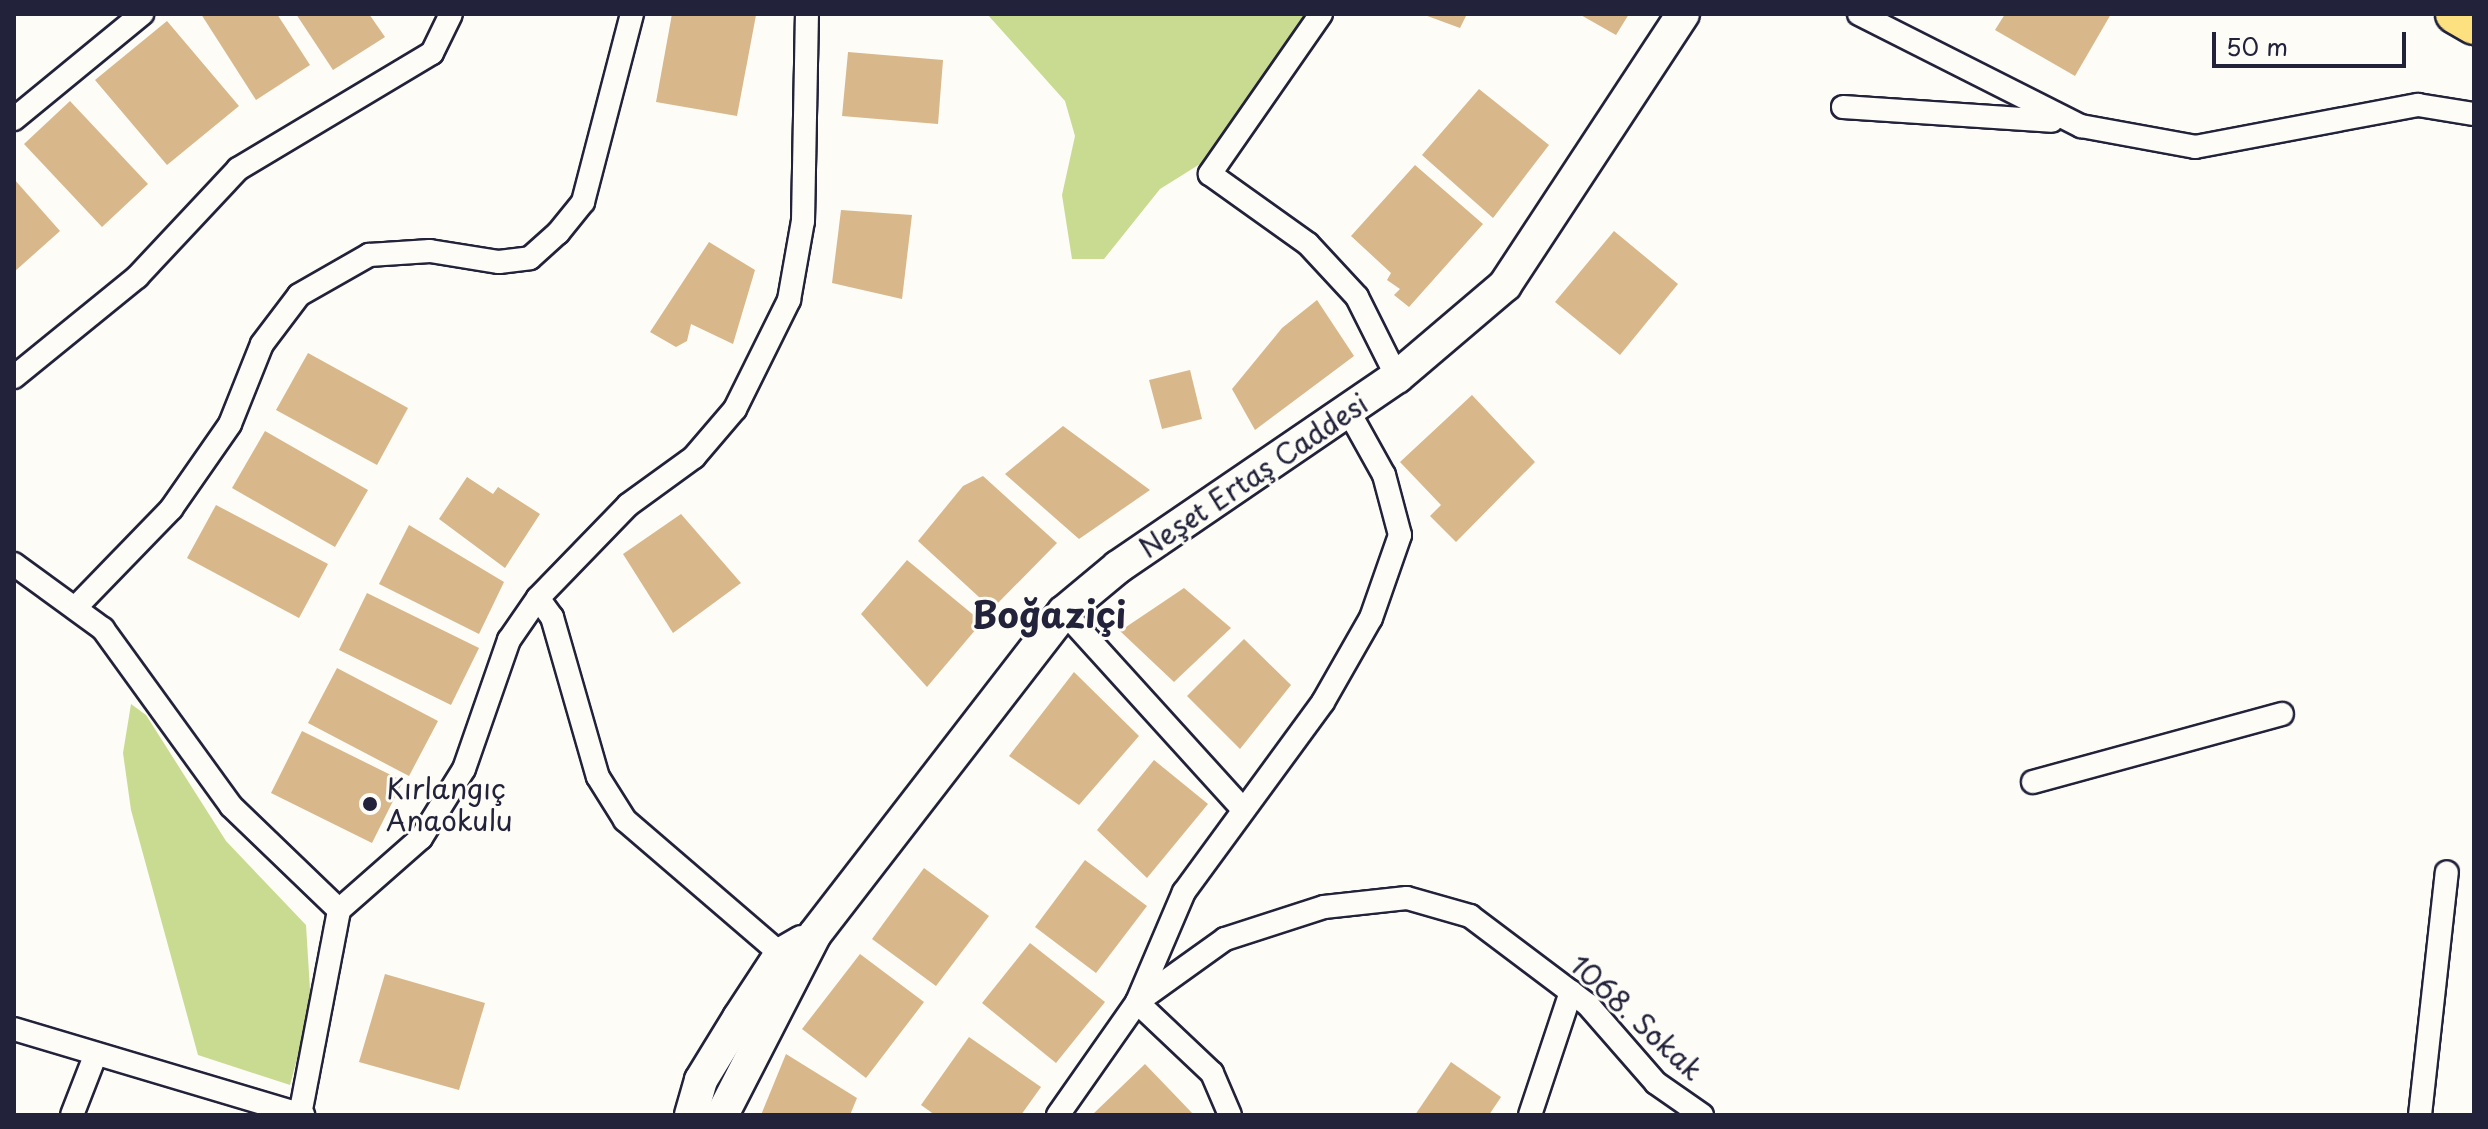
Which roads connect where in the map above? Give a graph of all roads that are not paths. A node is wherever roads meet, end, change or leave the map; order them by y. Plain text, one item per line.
1 (142, 14) edge
2 (451, 14) edge
3 (632, 14) edge
4 (807, 14) edge
5 (1321, 14) edge
6 (1683, 14) edge
7 (1859, 14) edge
8 (2455, 14) edge
9 (2474, 25) edge
10 (1843, 107) dead end
11 (2474, 114) edge
12 (14, 119) edge
13 (2081, 126) junction
14 (14, 377) edge
15 (1397, 377) junction
16 (1349, 412) junction
17 (14, 564) edge
18 (538, 598) junction
19 (78, 605) junction
20 (1064, 612) junction
21 (2282, 714) dead end
22 (2033, 782) dead end
23 (1241, 807) junction
24 (2447, 872) dead end
25 (339, 910) junction
26 (815, 934) junction
27 (781, 954) junction
28 (1571, 992) junction
29 (1137, 1002) junction
30 (14, 1029) edge
31 (95, 1056) junction
32 (72, 1115) edge
33 (301, 1115) edge
34 (691, 1115) edge
35 (722, 1115) edge
36 (1058, 1115) edge
37 (1230, 1115) edge
38 (1530, 1115) edge
39 (1702, 1115) edge
40 (2420, 1115) edge

1 - 12 street
2 - 14 street
3 - 19 street
4 - 18 street
5 - 15 street
6 - 15 main road, Neşet Ertaş Caddesi
7 - 13 street
8 - 9 highway
10 - 13 street
11 - 13 street
15 - 16 main road, Neşet Ertaş Caddesi
16 - 20 main road, Neşet Ertaş Caddesi
16 - 23 street
17 - 19 street
18 - 25 street
18 - 27 street
19 - 25 street
20 - 23 street
20 - 26 main road, Neşet Ertaş Caddesi
21 - 22 street
23 - 29 street
24 - 40 street
25 - 33 street
26 - 27 main road, Neşet Ertaş Caddesi
26 - 35 main road, Neşet Ertaş Caddesi
27 - 34 main road, Neşet Ertaş Caddesi
28 - 29 street, 1068. Sokak
28 - 38 street
28 - 39 street, 1068. Sokak
29 - 36 street, 1068. Sokak
29 - 37 street
30 - 31 street
31 - 32 street
31 - 33 street

